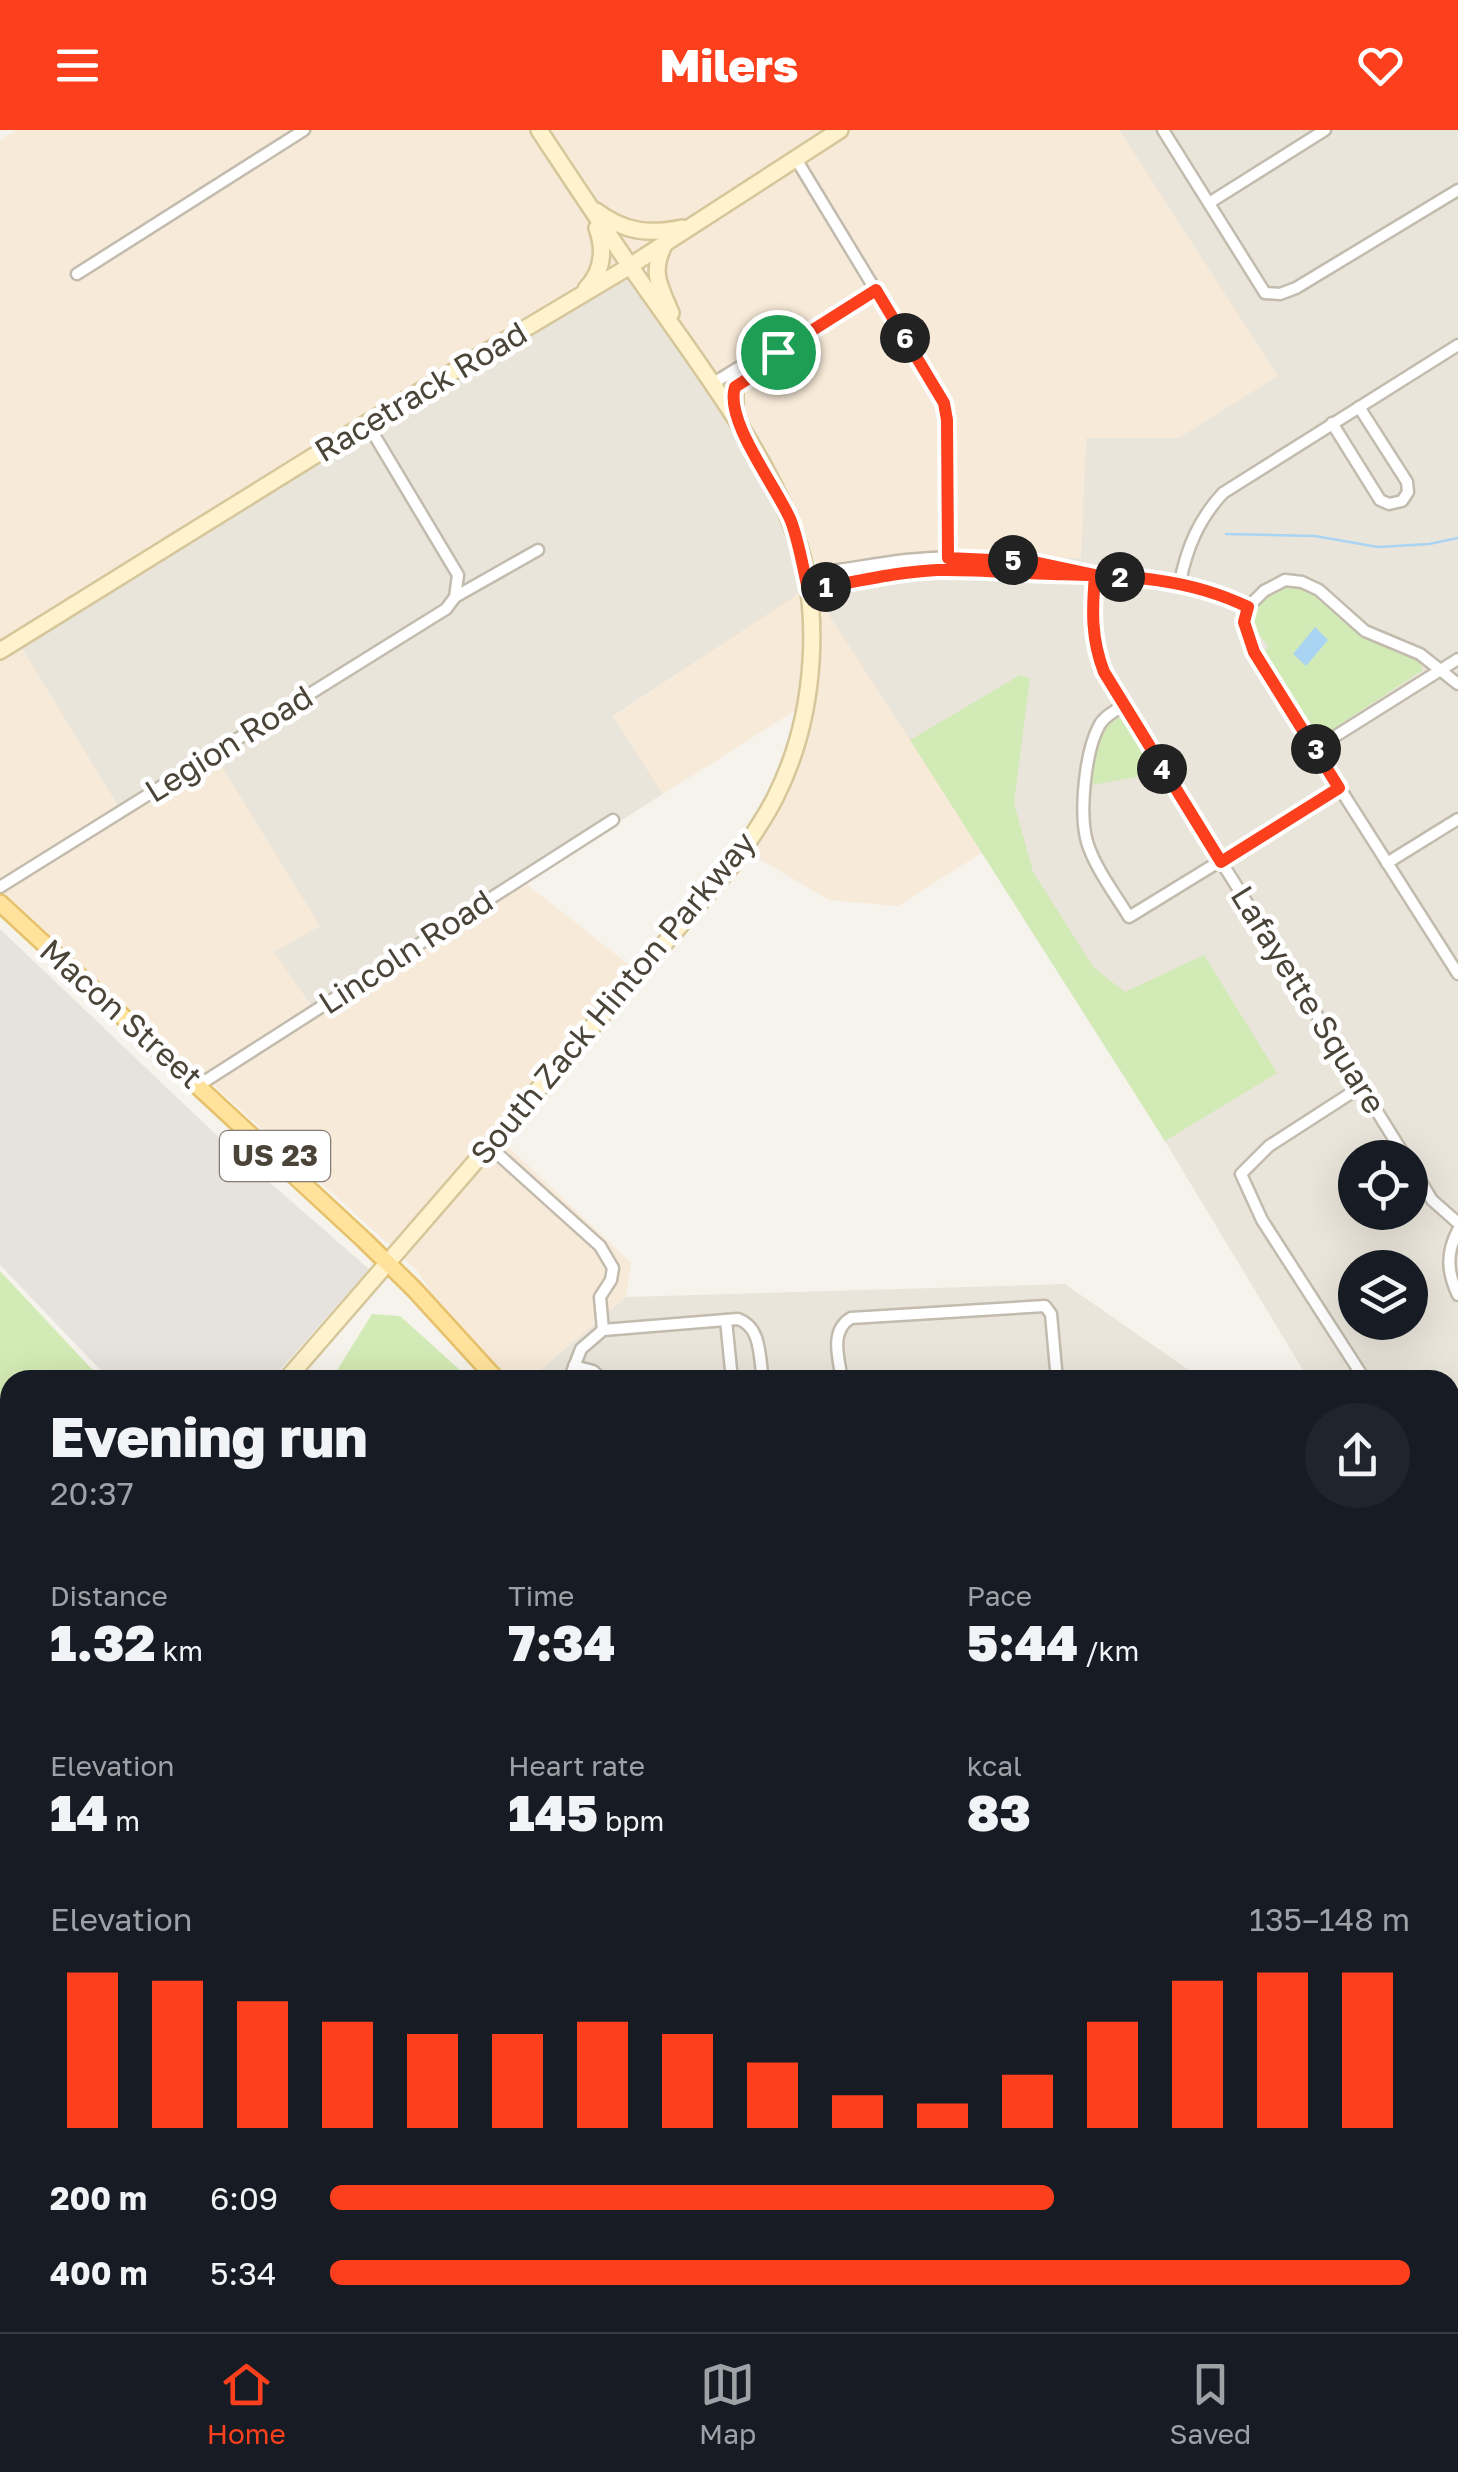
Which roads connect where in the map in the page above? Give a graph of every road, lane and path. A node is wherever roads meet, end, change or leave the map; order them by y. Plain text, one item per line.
1 (304, 130) edge
2 (539, 130) edge
3 (840, 130) edge
4 (1162, 130) edge
5 (1325, 130) edge
6 (796, 158) junction
7 (1458, 190) edge
8 (1209, 203) junction
9 (589, 205) junction
10 (691, 226) junction
11 (665, 243) junction
12 (630, 266) junction
13 (77, 274) dead end
14 (876, 290) junction
15 (582, 292) junction
16 (682, 340) junction
17 (1458, 345) edge
18 (778, 352) junction
19 (735, 387) junction
20 (716, 391) junction
21 (1359, 407) junction
22 (366, 423) junction
23 (1332, 423) junction
24 (739, 428) junction
25 (538, 550) dead end
26 (949, 564) junction
27 (1095, 575) junction
28 (806, 582) junction
29 (1180, 582) junction
30 (455, 597) junction
31 (1248, 607) junction
32 (0, 651) edge
33 (1458, 660) edge
34 (1442, 670) junction
35 (1458, 684) edge
36 (1122, 706) junction
37 (1315, 749) junction
38 (1339, 788) junction
39 (1458, 819) edge
40 (613, 820) dead end
41 (1221, 862) junction
42 (1387, 863) junction
43 (0, 887) edge
44 (0, 904) edge
45 (1458, 973) edge
46 (199, 1085) junction
47 (1362, 1086) junction
48 (1395, 1140) edge
49 (490, 1147) junction
50 (1428, 1193) edge
51 (1458, 1227) edge
52 (388, 1263) junction
53 (1458, 1295) edge
54 (726, 1320) junction
55 (603, 1330) junction
56 (295, 1370) edge
57 (488, 1370) edge
58 (573, 1370) edge
59 (731, 1370) edge
60 (761, 1370) edge
61 (841, 1370) edge
62 (1056, 1370) edge
63 (1359, 1370) edge

1 - 13 street
2 - 9 main road, South Zack Hinton Parkway
3 - 6 main road, Racetrack Road
4 - 8 street
5 - 8 street
6 - 10 main road, Racetrack Road
6 - 14 street
7 - 8 street
9 - 10 main road
9 - 12 main road, South Zack Hinton Parkway
9 - 15 main road
10 - 11 main road, Racetrack Road
11 - 12 main road, Racetrack Road
11 - 16 main road
12 - 15 main road, Racetrack Road
12 - 16 main road, South Zack Hinton Parkway
14 - 18 street
14 - 26 street
15 - 22 main road, Racetrack Road
16 - 20 main road, South Zack Hinton Parkway
17 - 21 street
18 - 19 street
18 - 20 street
19 - 20 street
19 - 24 main road
20 - 24 main road, South Zack Hinton Parkway
21 - 23 street
21 - 23 street
22 - 30 street
22 - 32 main road, Racetrack Road
23 - 29 street
24 - 28 main road, South Zack Hinton Parkway
25 - 30 street, Legion Road
26 - 27 street
26 - 28 street
27 - 29 street
27 - 36 street, Lafayette Square
28 - 49 main road, South Zack Hinton Parkway
29 - 31 street
30 - 43 street, Legion Road
31 - 34 street
31 - 37 street
33 - 34 street
34 - 35 street
34 - 37 street
36 - 41 street, Lafayette Square
36 - 41 street
37 - 38 street
38 - 41 street
38 - 42 street
39 - 42 street
40 - 46 street, Lincoln Road
41 - 47 street, Lafayette Square
42 - 45 street
44 - 46 main road, Macon Street / US 23
46 - 52 main road, Macon Street / US 23
47 - 48 street, Lafayette Square
47 - 63 street
49 - 52 main road, South Zack Hinton Parkway
49 - 55 street
50 - 51 street
51 - 53 street
52 - 56 main road, South Zack Hinton Parkway
52 - 57 main road, Macon Street / US 23
54 - 55 street
54 - 59 street
54 - 60 street
55 - 58 street
61 - 62 street

